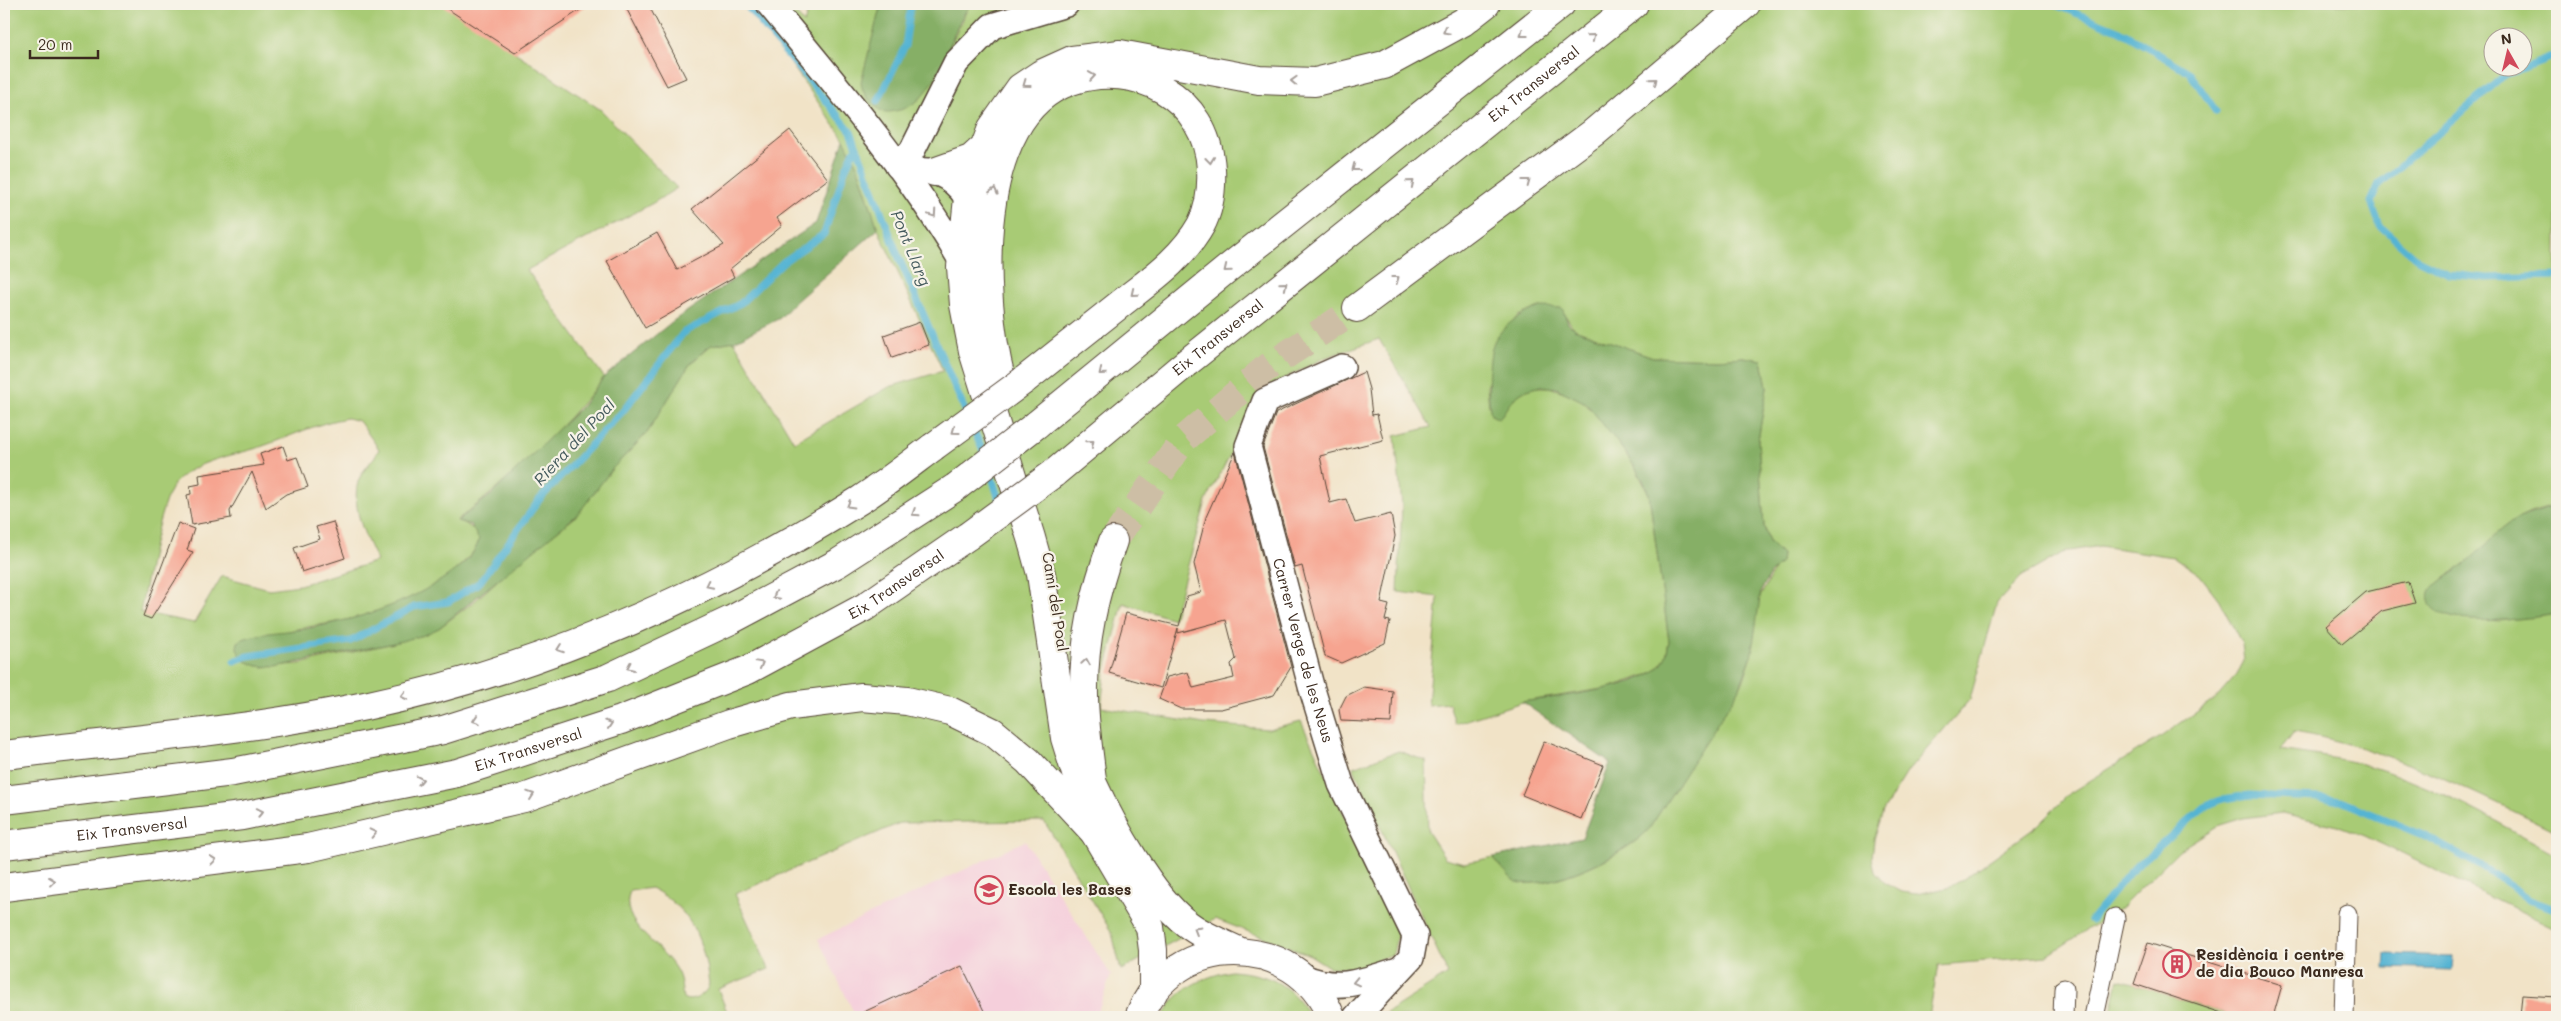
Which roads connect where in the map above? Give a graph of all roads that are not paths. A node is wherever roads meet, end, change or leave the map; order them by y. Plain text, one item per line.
1 (769, 4) edge
2 (1066, 4) edge
3 (1486, 4) edge
4 (1561, 4) edge
5 (1634, 4) edge
6 (1746, 4) edge
7 (983, 148) junction
8 (902, 170) junction
9 (934, 172) junction
10 (968, 198) junction
11 (961, 260) junction
12 (1357, 308) tunnel mouth
13 (1342, 367) dead end
14 (1012, 380) junction
15 (1113, 541) tunnel mouth
16 (4, 755) edge
17 (1092, 780) junction
18 (4, 800) edge
19 (1094, 832) junction
20 (4, 844) edge
21 (4, 887) edge
22 (2347, 914) dead end
23 (2116, 918) dead end
24 (1241, 952) junction
25 (1402, 968) junction
26 (1303, 977) junction
27 (2064, 988) dead end
28 (1153, 992) junction
29 (1139, 1017) edge
30 (1331, 1017) edge
31 (1356, 1017) edge
32 (2063, 1017) edge
33 (2094, 1017) edge
34 (2344, 1017) edge

1 - 8 street, Camí del Poal
2 - 8 street
3 -> 7 main road
4 -> 18 main road, bridge
20 -> 5 main road, Eix Transversal, bridge
12 -> 6 main road
7 - 9 main road
7 - 10 main road
8 - 9 street
8 -> 11 street, Camí del Poal
9 - 10 street, Camí del Poal
10 - 11 main road, Camí del Poal
10 - 14 street, Camí del Poal
11 - 19 main road, Camí del Poal
13 - 25 street, Carrer Verge de les Neus
14 -> 14 main road
14 -> 16 main road, bridge
14 - 17 main road, Camí del Poal
17 -> 15 main road
24 -> 17 main road, Camí del Poal
21 -> 19 main road
19 - 28 main road
22 - 34 street
23 - 33 street
24 - 26 main road
24 - 28 main road
25 -> 26 street
25 - 31 street, Carrer Verge de les Neus
26 - 30 main road
27 - 32 street
28 - 29 main road

